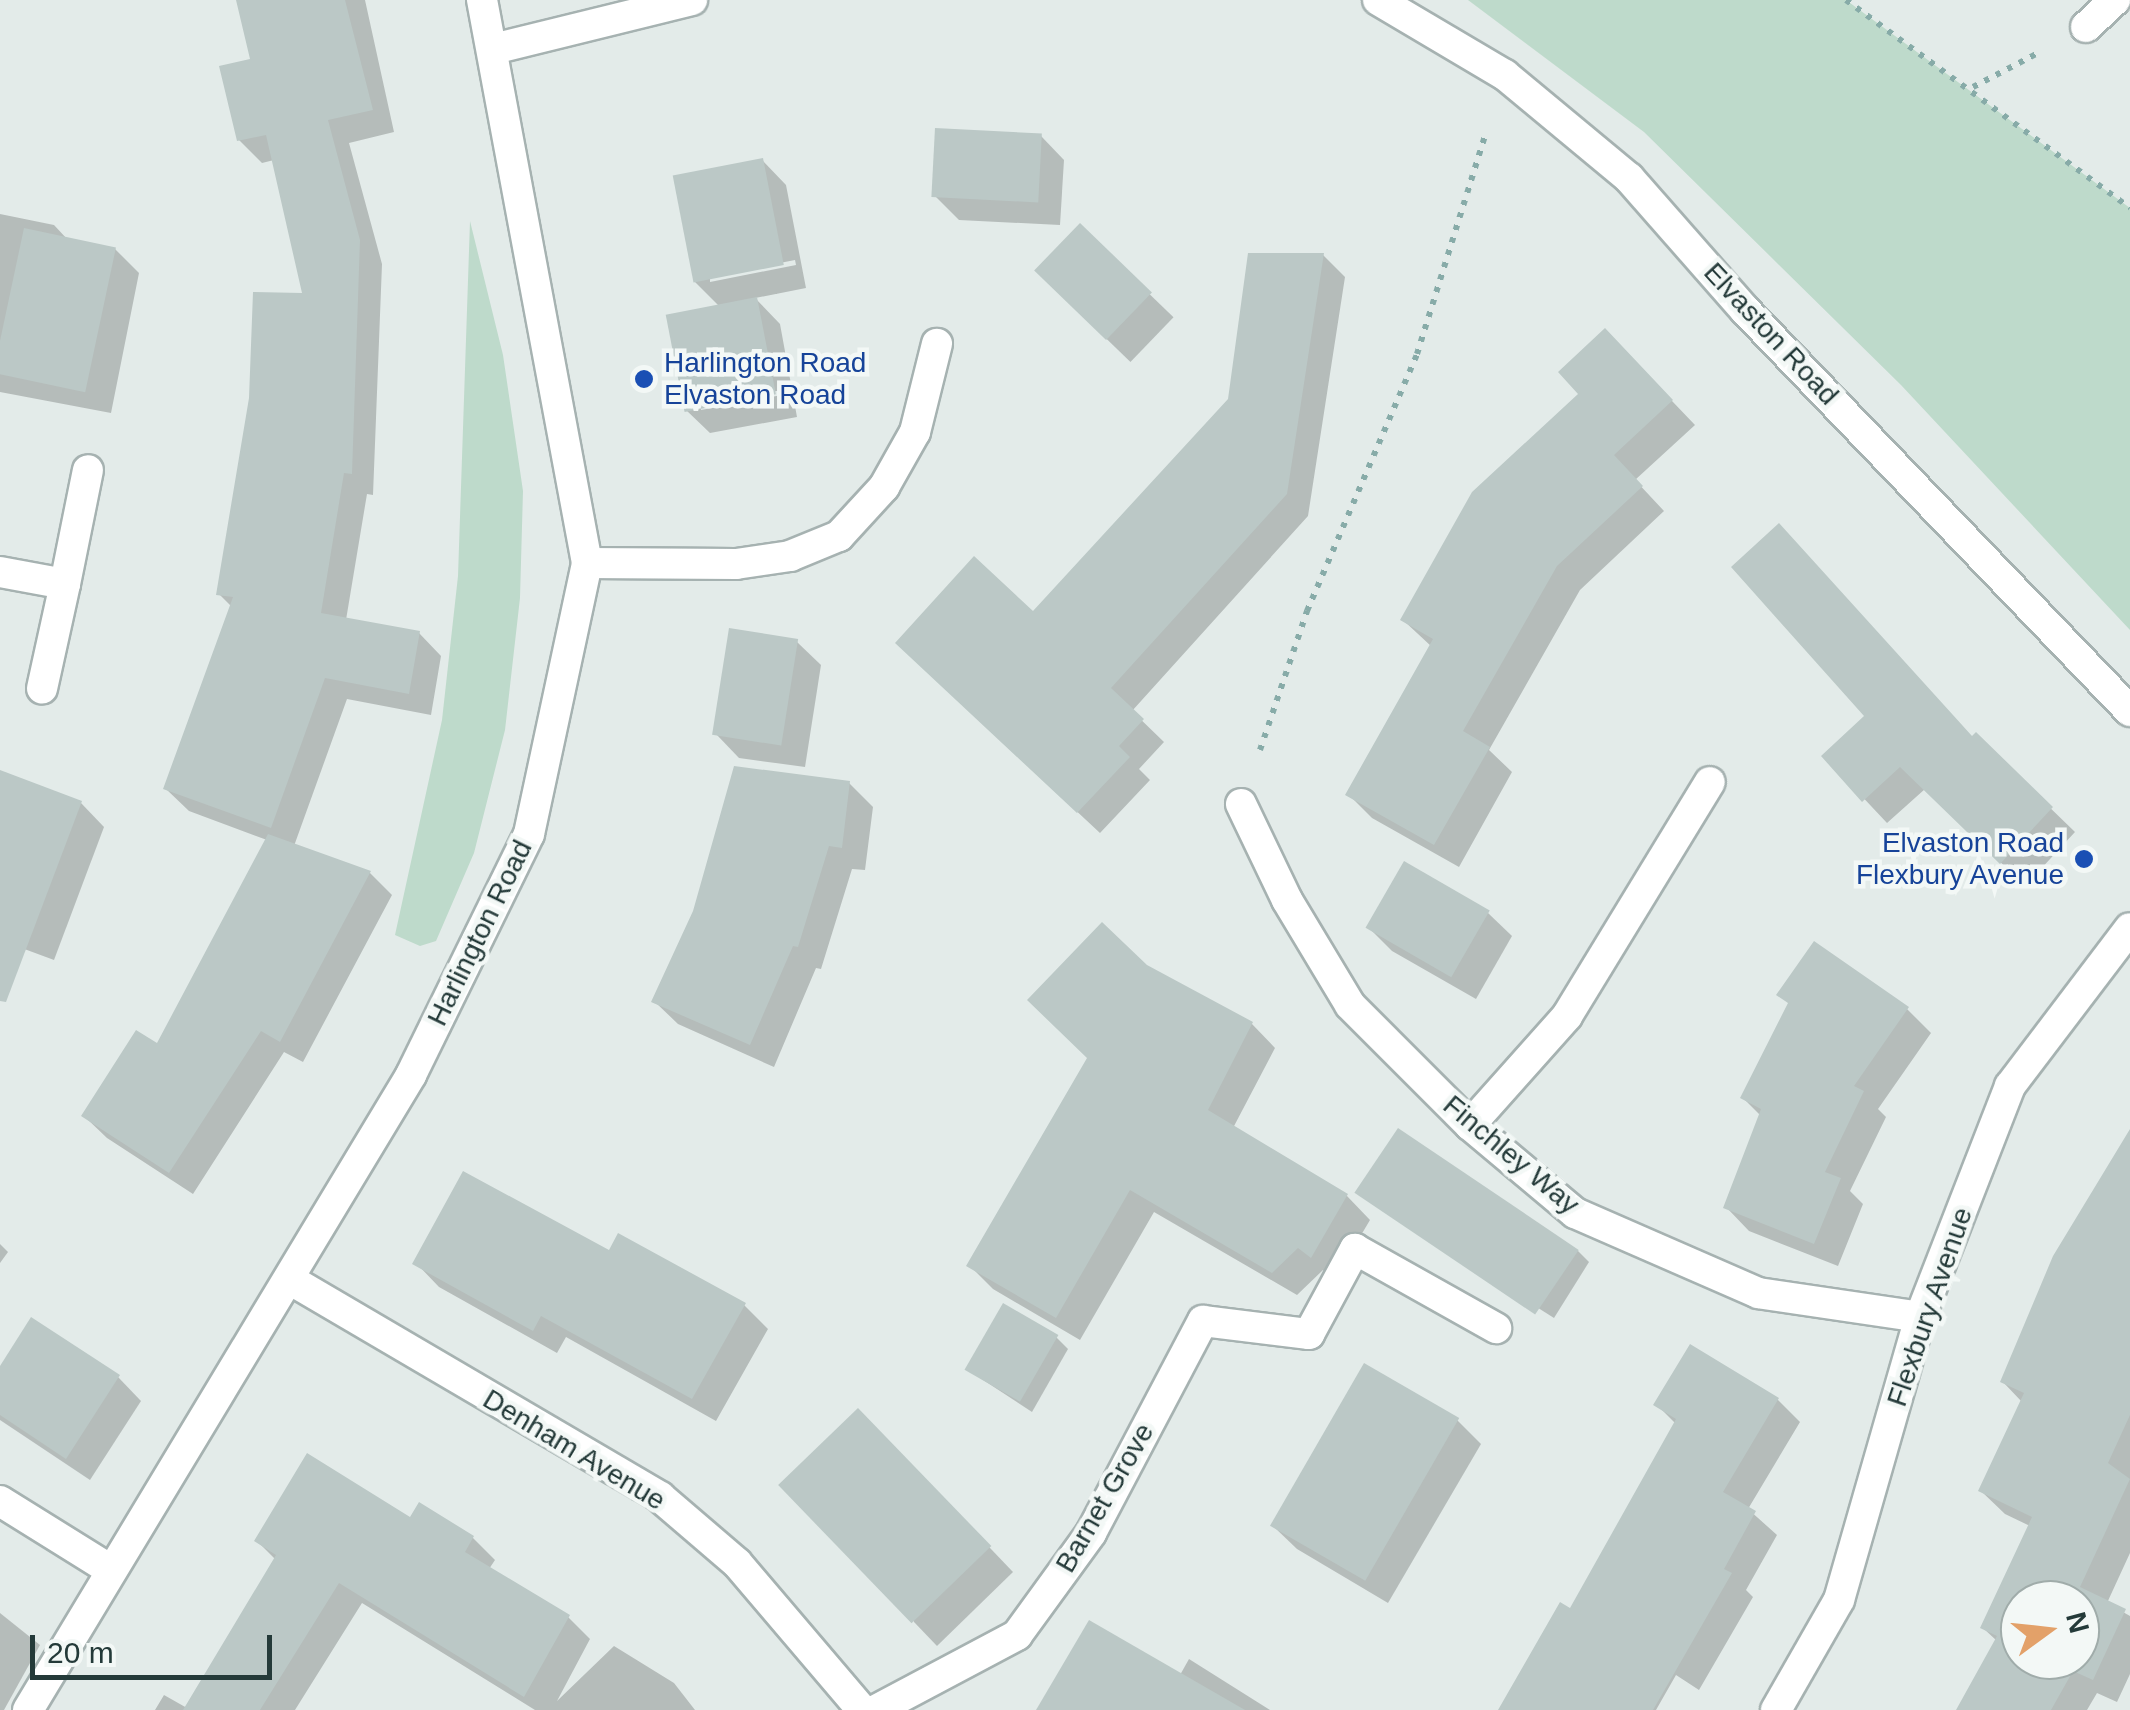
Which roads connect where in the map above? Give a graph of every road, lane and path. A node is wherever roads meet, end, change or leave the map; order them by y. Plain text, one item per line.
1 (482, 0) edge
2 (692, 0) edge
3 (1378, 0) edge
4 (1846, 0) edge
5 (2116, 0) edge
6 (2086, 27) joint
7 (493, 49) junction
8 (1504, 74) junction
9 (1973, 87) junction
10 (2130, 208) edge
11 (937, 344) dead end
12 (88, 470) dead end
13 (587, 563) junction
14 (0, 572) edge
15 (65, 584) junction
16 (42, 688) dead end
17 (2130, 711) edge
18 (1710, 782) dead end
19 (1241, 804) joint
20 (2130, 928) edge
21 (1470, 1125) junction
22 (289, 1279) junction
23 (1920, 1317) junction
24 (1496, 1328) dead end
25 (0, 1501) edge
26 (111, 1570) junction
27 (28, 1710) edge
28 (862, 1710) edge
29 (876, 1710) edge
30 (1776, 1710) edge

1 - 7 street, Harlington Road
2 - 7 street
3 - 8 street, Elvaston Road
4 - 9 path
5 - 6 street
6 - 9 path
7 - 13 street, Harlington Road
8 - 17 street, Elvaston Road
8 - 19 path
9 - 10 path
11 - 13 street
12 - 15 street
13 - 22 street, Harlington Road
14 - 15 street
15 - 16 street
18 - 21 street
19 - 21 street, Finchley Way
20 - 23 street, Flexbury Avenue
21 - 23 street, Finchley Way
22 - 26 street, Harlington Road
22 - 28 street, Denham Avenue
23 - 30 street, Flexbury Avenue
24 - 29 street, Barnet Grove
25 - 26 street
26 - 27 street, Harlington Road

